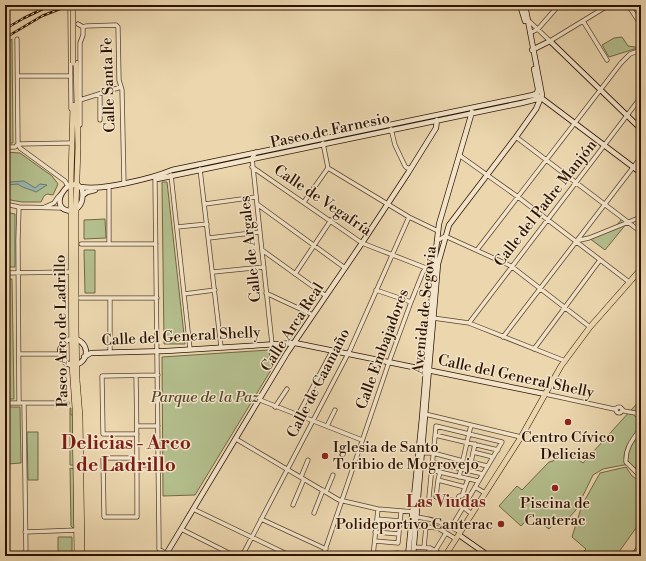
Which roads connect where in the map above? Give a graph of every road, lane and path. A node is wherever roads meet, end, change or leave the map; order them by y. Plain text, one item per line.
1 (76, 5) edge
2 (520, 5) edge
3 (525, 5) edge
4 (559, 5) edge
5 (609, 5) edge
6 (628, 5) edge
7 (71, 7) edge
8 (528, 20) junction
9 (583, 21) junction
10 (78, 24) dead end
11 (641, 25) edge
12 (83, 27) junction
13 (538, 29) junction
14 (530, 33) junction
15 (17, 39) dead end
16 (550, 41) junction
17 (532, 50) junction
18 (641, 50) edge
19 (607, 60) dead end
20 (75, 63) junction
21 (18, 76) junction
22 (70, 76) junction
23 (121, 87) junction
24 (600, 90) junction
25 (100, 94) junction
26 (533, 95) junction
27 (641, 97) edge
28 (541, 98) junction
29 (80, 100) junction
30 (478, 107) junction
31 (472, 113) junction
32 (430, 116) junction
33 (627, 116) junction
34 (100, 120) dead end
35 (438, 120) junction
36 (575, 123) junction
37 (391, 129) junction
38 (641, 129) edge
39 (73, 130) junction
40 (516, 137) junction
41 (72, 143) junction
42 (18, 144) junction
43 (323, 144) junction
44 (604, 146) junction
45 (5, 147) edge
46 (78, 147) junction
47 (256, 152) junction
48 (459, 155) junction
49 (641, 157) edge
50 (252, 158) junction
51 (547, 160) junction
52 (252, 167) junction
53 (328, 168) junction
54 (411, 168) junction
55 (633, 168) junction
56 (200, 169) junction
57 (487, 174) junction
58 (641, 174) edge
59 (171, 175) junction
60 (155, 179) junction
61 (576, 183) junction
62 (124, 184) junction
63 (74, 185) junction
64 (109, 189) junction
65 (62, 194) junction
66 (83, 195) junction
67 (518, 197) junction
68 (256, 198) junction
69 (304, 202) junction
70 (5, 204) edge
71 (205, 204) junction
72 (257, 204) junction
73 (388, 204) junction
74 (605, 204) junction
75 (19, 207) junction
76 (40, 208) junction
77 (62, 208) junction
78 (74, 210) junction
79 (409, 217) junction
80 (641, 217) edge
81 (331, 220) junction
82 (547, 220) junction
83 (629, 223) junction
84 (207, 224) junction
85 (439, 224) junction
86 (176, 227) junction
87 (448, 227) junction
88 (438, 231) junction
89 (260, 232) junction
90 (641, 232) edge
91 (445, 236) junction
92 (209, 238) junction
93 (577, 240) junction
94 (437, 241) junction
95 (362, 243) junction
96 (81, 244) dead end
97 (110, 244) junction
98 (156, 244) junction
99 (314, 246) junction
100 (262, 250) junction
101 (477, 250) junction
102 (392, 255) junction
103 (435, 258) junction
104 (600, 260) junction
105 (511, 266) junction
106 (264, 267) junction
107 (345, 268) junction
108 (426, 268) junction
109 (641, 269) edge
110 (71, 272) junction
111 (213, 272) junction
112 (5, 273) edge
113 (18, 273) junction
114 (295, 274) junction
115 (630, 282) junction
116 (540, 288) junction
117 (215, 290) junction
118 (376, 290) junction
119 (266, 293) junction
120 (184, 294) junction
121 (326, 296) junction
122 (80, 298) dead end
123 (110, 298) junction
124 (157, 298) junction
125 (411, 302) junction
126 (565, 307) junction
127 (313, 315) junction
128 (433, 318) junction
129 (468, 323) junction
130 (590, 327) junction
131 (503, 337) junction
132 (74, 339) junction
133 (295, 343) junction
134 (272, 344) junction
135 (221, 347) junction
136 (85, 348) junction
137 (190, 349) junction
138 (534, 349) junction
139 (157, 351) junction
140 (332, 351) junction
141 (110, 352) junction
142 (91, 353) junction
143 (287, 353) junction
144 (19, 354) junction
145 (60, 354) junction
146 (348, 354) junction
147 (84, 357) junction
148 (565, 361) junction
149 (388, 362) junction
150 (75, 364) junction
151 (427, 370) junction
152 (158, 375) junction
153 (136, 376) junction
154 (287, 389) dead end
155 (545, 394) junction
156 (260, 400) junction
157 (5, 403) edge
158 (19, 403) junction
159 (24, 403) junction
160 (67, 404) dead end
161 (423, 405) junction
162 (276, 407) junction
163 (335, 410) dead end
164 (636, 414) junction
165 (641, 414) edge
166 (298, 415) junction
167 (426, 415) junction
168 (641, 419) edge
169 (313, 421) junction
170 (471, 425) junction
171 (137, 426) junction
172 (158, 426) junction
173 (327, 426) junction
174 (641, 428) edge
175 (469, 433) junction
176 (137, 434) junction
177 (435, 435) junction
178 (521, 437) junction
179 (236, 439) junction
180 (362, 440) junction
181 (467, 442) junction
182 (475, 444) junction
183 (498, 450) junction
184 (473, 452) junction
185 (422, 453) junction
186 (433, 453) junction
187 (493, 457) junction
188 (137, 458) junction
189 (308, 460) dead end
190 (463, 461) junction
191 (432, 462) junction
192 (137, 464) junction
193 (159, 465) junction
194 (488, 466) junction
195 (288, 469) junction
196 (461, 469) junction
197 (431, 470) junction
198 (440, 472) junction
199 (483, 474) junction
200 (333, 475) dead end
201 (460, 476) junction
202 (641, 477) edge
203 (303, 478) junction
204 (468, 479) junction
205 (438, 480) junction
206 (478, 481) junction
207 (465, 487) junction
208 (475, 487) junction
209 (324, 491) junction
210 (485, 494) junction
211 (429, 497) dead end
212 (343, 501) junction
213 (293, 505) dead end
214 (462, 507) junction
215 (193, 509) junction
216 (378, 509) junction
217 (401, 512) junction
218 (314, 513) dead end
219 (415, 514) junction
220 (472, 514) junction
221 (261, 519) junction
222 (377, 519) junction
223 (400, 522) junction
224 (81, 526) junction
225 (416, 526) junction
226 (452, 526) junction
227 (426, 527) junction
228 (181, 529) junction
229 (77, 530) junction
230 (25, 532) junction
231 (375, 532) junction
232 (446, 533) junction
233 (399, 534) junction
234 (458, 535) junction
235 (252, 537) junction
236 (374, 541) junction
237 (641, 544) edge
238 (414, 546) junction
239 (424, 547) junction
240 (326, 548) junction
241 (430, 548) junction
242 (435, 551) junction
243 (397, 554) edge
244 (165, 555) edge
245 (373, 555) edge
246 (26, 556) edge
247 (77, 556) edge
248 (82, 556) edge
249 (235, 556) edge
250 (242, 556) edge
251 (291, 556) edge
252 (323, 556) edge
253 (411, 556) edge
254 (422, 556) edge
255 (428, 556) edge
256 (445, 556) edge
257 (489, 556) edge
258 (633, 556) edge

1 - 20 main road, Paseo Arco de Ladrillo, bridge
2 - 17 main road
3 - 8 main road
4 - 13 street
5 - 9 street
6 - 11 street
7 - 20 main road, Paseo Arco de Ladrillo, bridge
7 - 22 street, Paseo Arco de Ladrillo
8 - 13 street
8 - 14 main road
9 - 16 street
9 - 19 street
10 - 12 street, Calle Santa Fe
12 - 23 street, Calle Santa Fe
12 - 29 street, Paseo Arco de Ladrillo
13 - 14 street
13 - 16 street
14 - 17 main road
15 - 21 street
16 - 17 main road
16 - 24 main road
17 - 26 main road
17 - 28 main road
18 - 24 street
20 - 39 main road, Paseo Arco de Ladrillo
20 - 46 main road, Paseo Arco de Ladrillo
21 - 22 street
21 - 42 street
22 - 39 street, Paseo Arco de Ladrillo
23 - 25 street
23 - 62 street, Calle Santa Fe
24 - 33 main road
24 - 36 street
25 - 29 street
25 - 34 street
26 - 28 main road
26 - 30 main road, Paseo de Farnesio
27 - 33 street, Calle del Padre Manjón
28 - 31 main road, Paseo de Farnesio
28 - 36 main road
28 - 40 main road, Avenida de Segovia
29 - 46 street, Paseo Arco de Ladrillo
30 - 31 main road
30 - 32 main road, Paseo de Farnesio
31 - 35 main road, Paseo de Farnesio
31 - 48 main road
32 - 35 main road
32 - 47 main road, Paseo de Farnesio
33 - 38 main road
33 - 44 street, Calle del Padre Manjón
35 - 37 main road, Paseo de Farnesio
35 - 54 main road, Calle Arca Real
36 - 44 main road
36 - 51 street
37 - 43 main road, Paseo de Farnesio
37 - 54 street
39 - 41 main road, Paseo Arco de Ladrillo
40 - 51 street
40 - 57 main road, Avenida de Segovia
41 - 42 street
41 - 63 main road, Paseo Arco de Ladrillo
42 - 45 street
42 - 63 street
43 - 50 main road, Paseo de Farnesio
43 - 53 street
44 - 55 main road
44 - 61 street, Calle del Padre Manjón
46 - 63 main road, Paseo Arco de Ladrillo
47 - 50 street
47 - 62 main road, Paseo de Farnesio
48 - 57 street
48 - 85 main road
49 - 55 street
50 - 52 street, Calle de Argales
50 - 56 main road, Paseo de Farnesio
51 - 61 street
51 - 67 street
52 - 68 street, Calle de Argales
52 - 69 street, Calle de Vegafría
53 - 69 street
53 - 73 street
54 - 73 main road, Calle Arca Real
55 - 58 main road
55 - 74 street
56 - 59 main road, Paseo de Farnesio
56 - 71 street
57 - 67 street
57 - 87 main road, Avenida de Segovia
59 - 60 main road, Paseo de Farnesio
59 - 86 street
60 - 62 main road, Paseo de Farnesio
60 - 98 street
61 - 74 street
61 - 82 street, Calle del Padre Manjón
62 - 63 main road, Paseo de Farnesio
62 - 64 main road, Paseo de Farnesio
63 - 65 main road
63 - 66 main road
63 - 78 main road, Paseo Arco de Ladrillo
64 - 66 main road, Paseo de Farnesio
64 - 97 street
65 - 76 street
65 - 77 main road
66 - 78 main road
67 - 82 street
67 - 101 street
68 - 71 street
68 - 72 street, Calle de Argales
69 - 81 street, Calle de Vegafría
70 - 75 street
71 - 84 street
72 - 89 street, Calle de Argales
72 - 99 street
73 - 79 street
73 - 95 main road, Calle Arca Real
74 - 83 street
74 - 93 street
75 - 76 street
75 - 113 street
76 - 77 street
77 - 78 main road
78 - 110 main road, Paseo Arco de Ladrillo
78 - 132 main road, Paseo Arco de Ladrillo
79 - 88 street
79 - 102 street, Calle de Caamaño
80 - 83 street
81 - 95 street, Calle de Vegafría
81 - 99 street
82 - 93 street
82 - 105 street, Calle del Padre Manjón
83 - 90 street
83 - 93 street
84 - 86 street
84 - 92 street
85 - 87 main road
85 - 88 main road
86 - 120 street
87 - 91 main road, Avenida de Segovia
88 - 94 main road
89 - 92 street
89 - 100 street, Calle de Argales
91 - 94 street
91 - 101 street
91 - 128 main road, Avenida de Segovia
92 - 111 street
93 - 104 street
93 - 116 street
94 - 103 main road
95 - 102 street, Calle de Vegafría
95 - 107 main road, Calle Arca Real
96 - 97 street
97 - 98 street
98 - 124 street
99 - 107 street
99 - 114 street
100 - 106 street, Calle de Argales
100 - 114 street
101 - 105 street
102 - 108 street, Calle de Vegafría
102 - 118 street, Calle de Caamaño
103 - 108 street, Calle Embajadores
103 - 151 main road, Avenida de Segovia
104 - 115 street
104 - 126 street
105 - 116 street
105 - 129 street, Calle del Padre Manjón
106 - 111 street
106 - 119 street, Calle de Argales
107 - 121 main road, Calle Arca Real
108 - 125 street, Calle Embajadores
109 - 115 main road
110 - 113 street
110 - 132 main road, Paseo Arco de Ladrillo
111 - 117 street
112 - 113 street
113 - 144 street
114 - 121 street
115 - 130 main road
116 - 126 street
116 - 131 street
117 - 120 street
117 - 135 street
118 - 125 street
118 - 146 street, Calle de Caamaño
119 - 127 street
119 - 134 street, Calle de Argales
120 - 137 street
121 - 127 main road, Calle Arca Real
122 - 123 street
123 - 124 street
123 - 141 street
124 - 139 street
125 - 149 street, Calle Embajadores
126 - 130 street
126 - 138 street
127 - 133 main road, Calle Arca Real
128 - 129 street
128 - 151 main road, Avenida de Segovia
129 - 131 street
130 - 148 main road
131 - 138 street
132 - 136 main road, Calle del General Shelly
132 - 145 main road
132 - 150 main road, Paseo Arco de Ladrillo
133 - 134 main road, Calle del General Shelly
133 - 140 main road, Calle del General Shelly
133 - 143 main road, Calle Arca Real
134 - 135 main road, Calle del General Shelly
134 - 143 main road, Calle del General Shelly
135 - 137 main road, Calle del General Shelly
136 - 142 main road, Calle del General Shelly
136 - 147 main road
137 - 139 main road, Calle del General Shelly
138 - 148 street
139 - 141 main road, Calle del General Shelly
139 - 152 street
140 - 146 main road, Calle del General Shelly
140 - 166 street
141 - 142 main road, Calle del General Shelly
142 - 147 main road, Calle del General Shelly
143 - 156 main road, Calle Arca Real
144 - 145 street
144 - 158 street
145 - 150 main road
146 - 149 main road, Calle del General Shelly
146 - 169 street, Calle de Caamaño
147 - 150 main road, Calle del General Shelly
148 - 155 main road
149 - 151 main road, Calle del General Shelly
149 - 180 street, Calle Embajadores
150 - 224 main road, Paseo Arco de Ladrillo
150 - 229 main road, Paseo Arco de Ladrillo
151 - 155 main road, Calle del General Shelly
151 - 161 main road, Avenida de Segovia
151 - 167 main road, Avenida de Segovia
152 - 153 street
152 - 172 street
153 - 171 street
153 - 176 street
154 - 162 street
155 - 164 street, Calle del General Shelly
155 - 178 main road
156 - 162 street
156 - 179 main road, Calle Arca Real
157 - 158 street
158 - 159 street
159 - 160 street
159 - 230 street
161 - 167 street
161 - 219 main road, Avenida de Segovia
162 - 166 street
163 - 173 street
164 - 165 street
164 - 168 street
166 - 169 street
167 - 170 street
167 - 185 main road, Avenida de Segovia
169 - 173 street
169 - 195 street, Calle de Caamaño
170 - 175 street
170 - 178 street
171 - 172 street
171 - 176 street
172 - 193 street
173 - 180 street
174 - 202 street
175 - 177 street
175 - 181 street
175 - 183 street
176 - 188 street
177 - 181 street
177 - 186 street
178 - 210 main road
179 - 195 street
179 - 215 main road, Calle Arca Real
180 - 212 street, Calle Embajadores
181 - 182 street
181 - 190 street
182 - 183 street
182 - 184 street
183 - 187 street
184 - 187 street
184 - 194 street
185 - 186 street
185 - 219 main road, Avenida de Segovia
186 - 190 street
186 - 191 street
187 - 194 street
188 - 192 street
188 - 192 street
189 - 203 street
190 - 196 street
191 - 196 street
191 - 197 street
192 - 193 street
193 - 244 street
194 - 199 street
195 - 203 street
195 - 221 street, Calle de Caamaño
196 - 199 street
196 - 201 street
197 - 198 street
197 - 211 street
198 - 201 street
198 - 205 street
199 - 206 street
200 - 209 street
201 - 204 street
203 - 209 street
203 - 213 street
204 - 206 street
204 - 207 street
205 - 207 street
205 - 207 street
206 - 208 street
208 - 210 street
208 - 214 street
209 - 212 street
209 - 218 street
210 - 220 main road
212 - 216 street
212 - 240 street, Calle Embajadores
214 - 220 street
214 - 226 street
215 - 228 main road, Calle Arca Real
215 - 235 street
216 - 217 street
216 - 222 street
217 - 219 street
217 - 223 street
219 - 225 main road, Avenida de Segovia
219 - 226 street
219 - 253 main road, Avenida de Segovia
220 - 234 main road
221 - 235 street, Calle de Caamaño
221 - 240 street
222 - 223 street
222 - 231 street
223 - 233 street
224 - 229 street
224 - 248 main road, Paseo Arco de Ladrillo
225 - 227 street
225 - 238 main road, Avenida de Segovia
226 - 234 street
227 - 232 street
227 - 239 street
228 - 244 main road, Calle Arca Real
228 - 249 street
229 - 230 street
229 - 247 main road, Paseo Arco de Ladrillo
230 - 246 street
231 - 233 street
231 - 236 street
232 - 234 street
232 - 242 street
233 - 236 street
234 - 256 main road
234 - 257 main road
235 - 250 street, Calle de Caamaño
235 - 251 street
236 - 245 street
237 - 258 street
238 - 239 street
238 - 253 main road, Avenida de Segovia
239 - 241 street
240 - 252 street, Calle Embajadores
241 - 242 street
241 - 255 street
242 - 256 street
243 - 245 street
253 - 254 street

